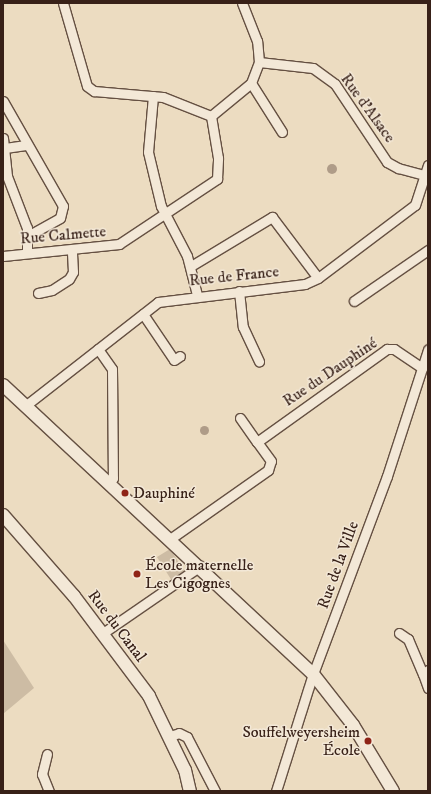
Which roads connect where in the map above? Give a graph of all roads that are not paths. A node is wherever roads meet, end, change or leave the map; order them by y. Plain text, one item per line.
1 (63, 3) edge
2 (242, 3) edge
3 (259, 62) junction
4 (251, 83) junction
5 (153, 96) junction
6 (3, 100) edge
7 (211, 116) junction
8 (282, 132) dead end
9 (3, 138) edge
10 (26, 145) junction
11 (5, 148) junction
12 (428, 165) edge
13 (425, 175) junction
14 (164, 214) junction
15 (27, 236) junction
16 (428, 250) edge
17 (72, 252) junction
18 (27, 253) junction
19 (3, 256) edge
20 (191, 266) junction
21 (318, 278) junction
22 (239, 291) junction
23 (38, 293) dead end
24 (197, 295) junction
25 (354, 301) dead end
26 (142, 314) junction
27 (98, 349) junction
28 (427, 354) edge
29 (180, 356) dead end
30 (259, 361) dead end
31 (422, 368) junction
32 (3, 385) edge
33 (25, 406) junction
34 (240, 418) dead end
35 (257, 442) junction
36 (110, 484) junction
37 (3, 515) edge
38 (170, 539) junction
39 (200, 566) junction
40 (103, 633) junction
41 (398, 633) dead end
42 (425, 672) edge
43 (313, 674) junction
44 (428, 688) edge
45 (170, 736) junction
46 (47, 754) dead end
47 (49, 791) edge
48 (190, 791) edge
49 (215, 791) edge
50 (276, 791) edge
51 (393, 791) edge

1 - 5 street
2 - 3 street
3 - 4 street
3 - 13 street, Rue d'Alsace
4 - 7 street
4 - 8 street
5 - 7 street
5 - 14 street
6 - 10 street
7 - 14 street, Rue Calmette
9 - 11 street
10 - 11 street
10 - 15 street
11 - 15 street
12 - 13 street, Rue de France
13 - 21 street, Rue de France
14 - 17 street, Rue Calmette
14 - 20 street
15 - 18 street
16 - 25 street
17 - 18 street, Rue Calmette
17 - 23 street
18 - 19 street, Rue Calmette
20 - 21 street
20 - 24 street
21 - 22 street, Rue de France
22 - 24 street, Rue de France
22 - 30 street
24 - 26 street, Rue de France
26 - 27 street, Rue de France
26 - 29 street
27 - 33 street, Rue de France
27 - 36 street
28 - 31 street, Rue de la Ville
31 - 35 street, Rue du Dauphiné
31 - 43 street, Rue de la Ville
32 - 33 street
33 - 36 street
34 - 35 street
35 - 38 street
36 - 38 street
37 - 40 street, Rue du Canal
38 - 39 street
39 - 40 street
39 - 43 street
40 - 45 street, Rue du Canal
41 - 42 street
42 - 44 street
43 - 50 street, Rue de la Ville
43 - 51 street
45 - 48 street, Rue du Canal
45 - 49 street
46 - 47 street

